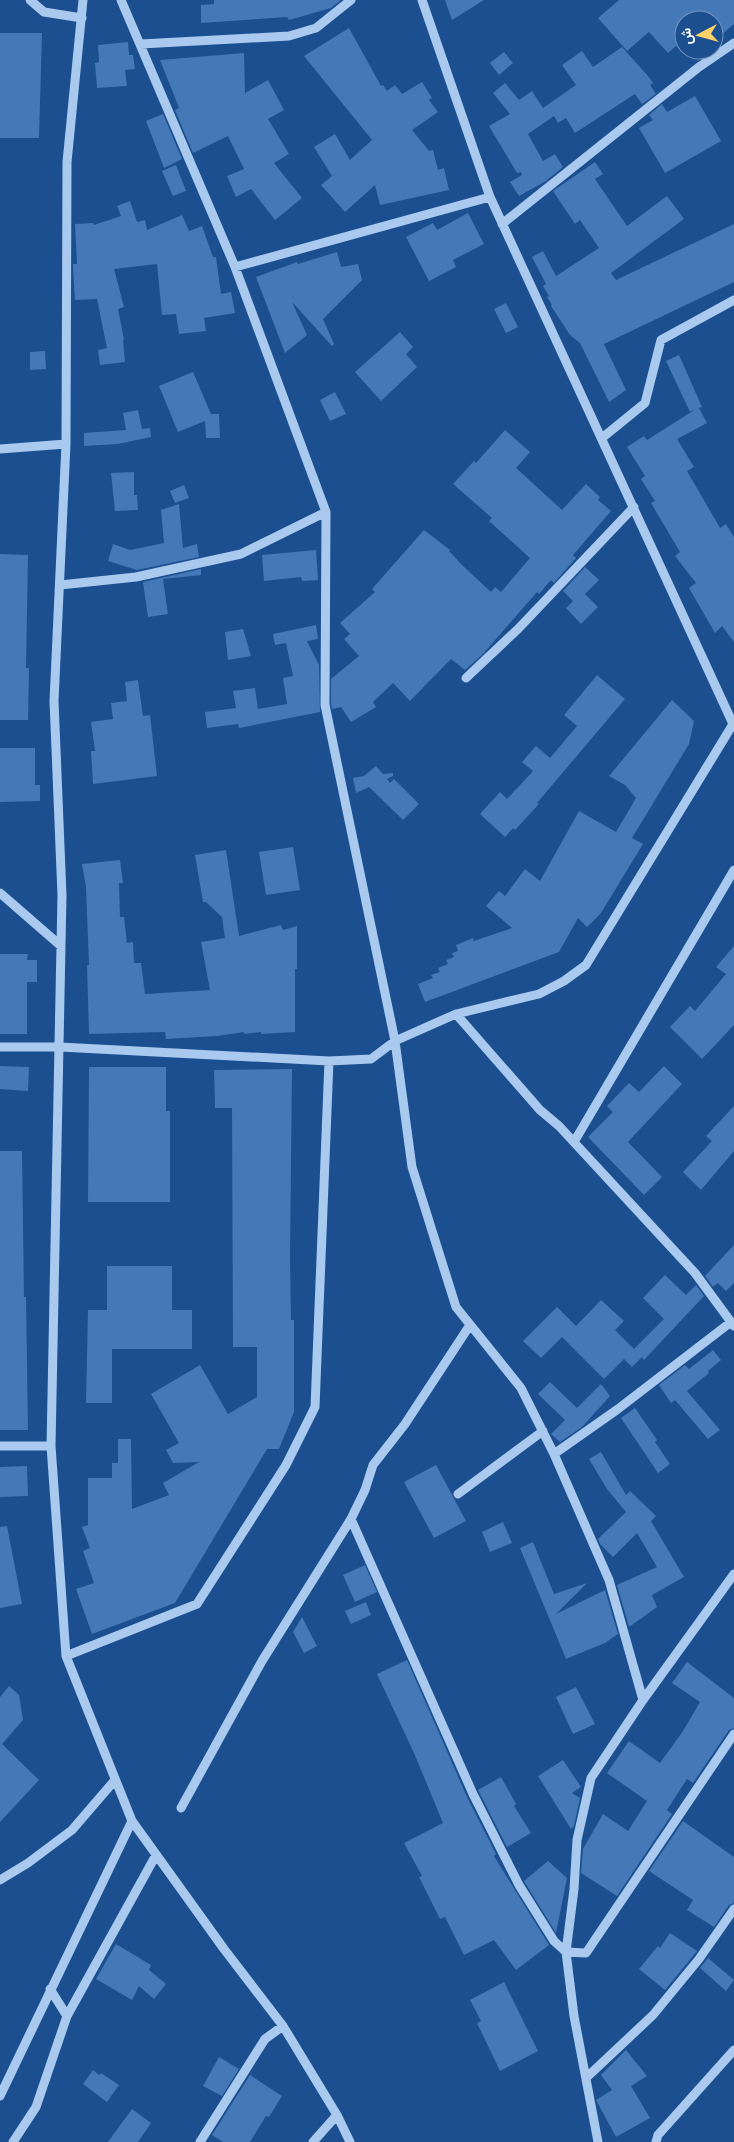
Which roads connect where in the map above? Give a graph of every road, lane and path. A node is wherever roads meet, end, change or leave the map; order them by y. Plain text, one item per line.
1 (30, 0) edge
2 (83, 0) edge
3 (122, 0) edge
4 (351, 0) edge
5 (422, 0) edge
6 (82, 18) junction
7 (734, 43) edge
8 (141, 44) junction
9 (490, 197) junction
10 (502, 224) junction
11 (235, 268) junction
12 (734, 300) edge
13 (602, 438) junction
14 (66, 444) junction
15 (0, 449) edge
16 (634, 507) junction
17 (326, 512) junction
18 (60, 585) junction
19 (466, 678) dead end
20 (733, 725) edge
21 (734, 870) edge
22 (0, 893) edge
23 (61, 946) junction
24 (456, 1014) junction
25 (395, 1041) junction
26 (0, 1047) edge
27 (60, 1047) junction
28 (329, 1061) junction
29 (574, 1142) junction
30 (732, 1324) edge
31 (470, 1325) junction
32 (543, 1431) junction
33 (0, 1446) edge
34 (51, 1446) junction
35 (554, 1454) junction
36 (458, 1494) dead end
37 (351, 1519) junction
38 (734, 1574) edge
39 (66, 1656) junction
40 (644, 1700) junction
41 (734, 1734) edge
42 (115, 1780) junction
43 (181, 1808) dead end
44 (132, 1821) junction
45 (156, 1855) junction
46 (0, 1880) edge
47 (734, 1909) edge
48 (566, 1952) junction
49 (50, 1989) junction
50 (67, 2016) junction
51 (283, 2026) junction
52 (734, 2050) edge
53 (586, 2078) junction
54 (0, 2096) edge
55 (337, 2115) junction
56 (13, 2142) edge
57 (200, 2142) edge
58 (313, 2142) edge
59 (350, 2142) edge
60 (598, 2142) edge
61 (656, 2142) edge

1 - 6 street
2 - 6 street
3 - 8 street
4 - 8 street
5 - 9 street
6 - 14 street
7 - 10 street
8 - 11 street
9 - 10 street
9 - 11 street
10 - 13 street
11 - 17 street
12 - 13 street
13 - 16 street
14 - 15 street
14 - 18 street
16 - 19 street
16 - 20 street
17 - 18 street
17 - 25 street
18 - 23 street
20 - 24 street
21 - 29 street
22 - 23 street
23 - 27 street
24 - 25 street
24 - 29 street
25 - 28 street
25 - 31 street
26 - 27 street
27 - 28 street
27 - 34 street
28 - 39 street
29 - 30 street
30 - 35 street
31 - 32 street
31 - 37 street
32 - 35 street
32 - 36 street
33 - 34 street
34 - 39 street
35 - 40 street
37 - 43 street
37 - 48 street
38 - 40 street
39 - 42 street
40 - 48 street
41 - 48 street
42 - 44 street
42 - 46 street
44 - 45 street
44 - 49 street
45 - 50 street
45 - 51 street
47 - 53 street
48 - 53 street
49 - 50 street
49 - 54 street
50 - 56 street
51 - 55 street
51 - 57 street
52 - 61 street
53 - 60 street
55 - 58 street
55 - 59 street

